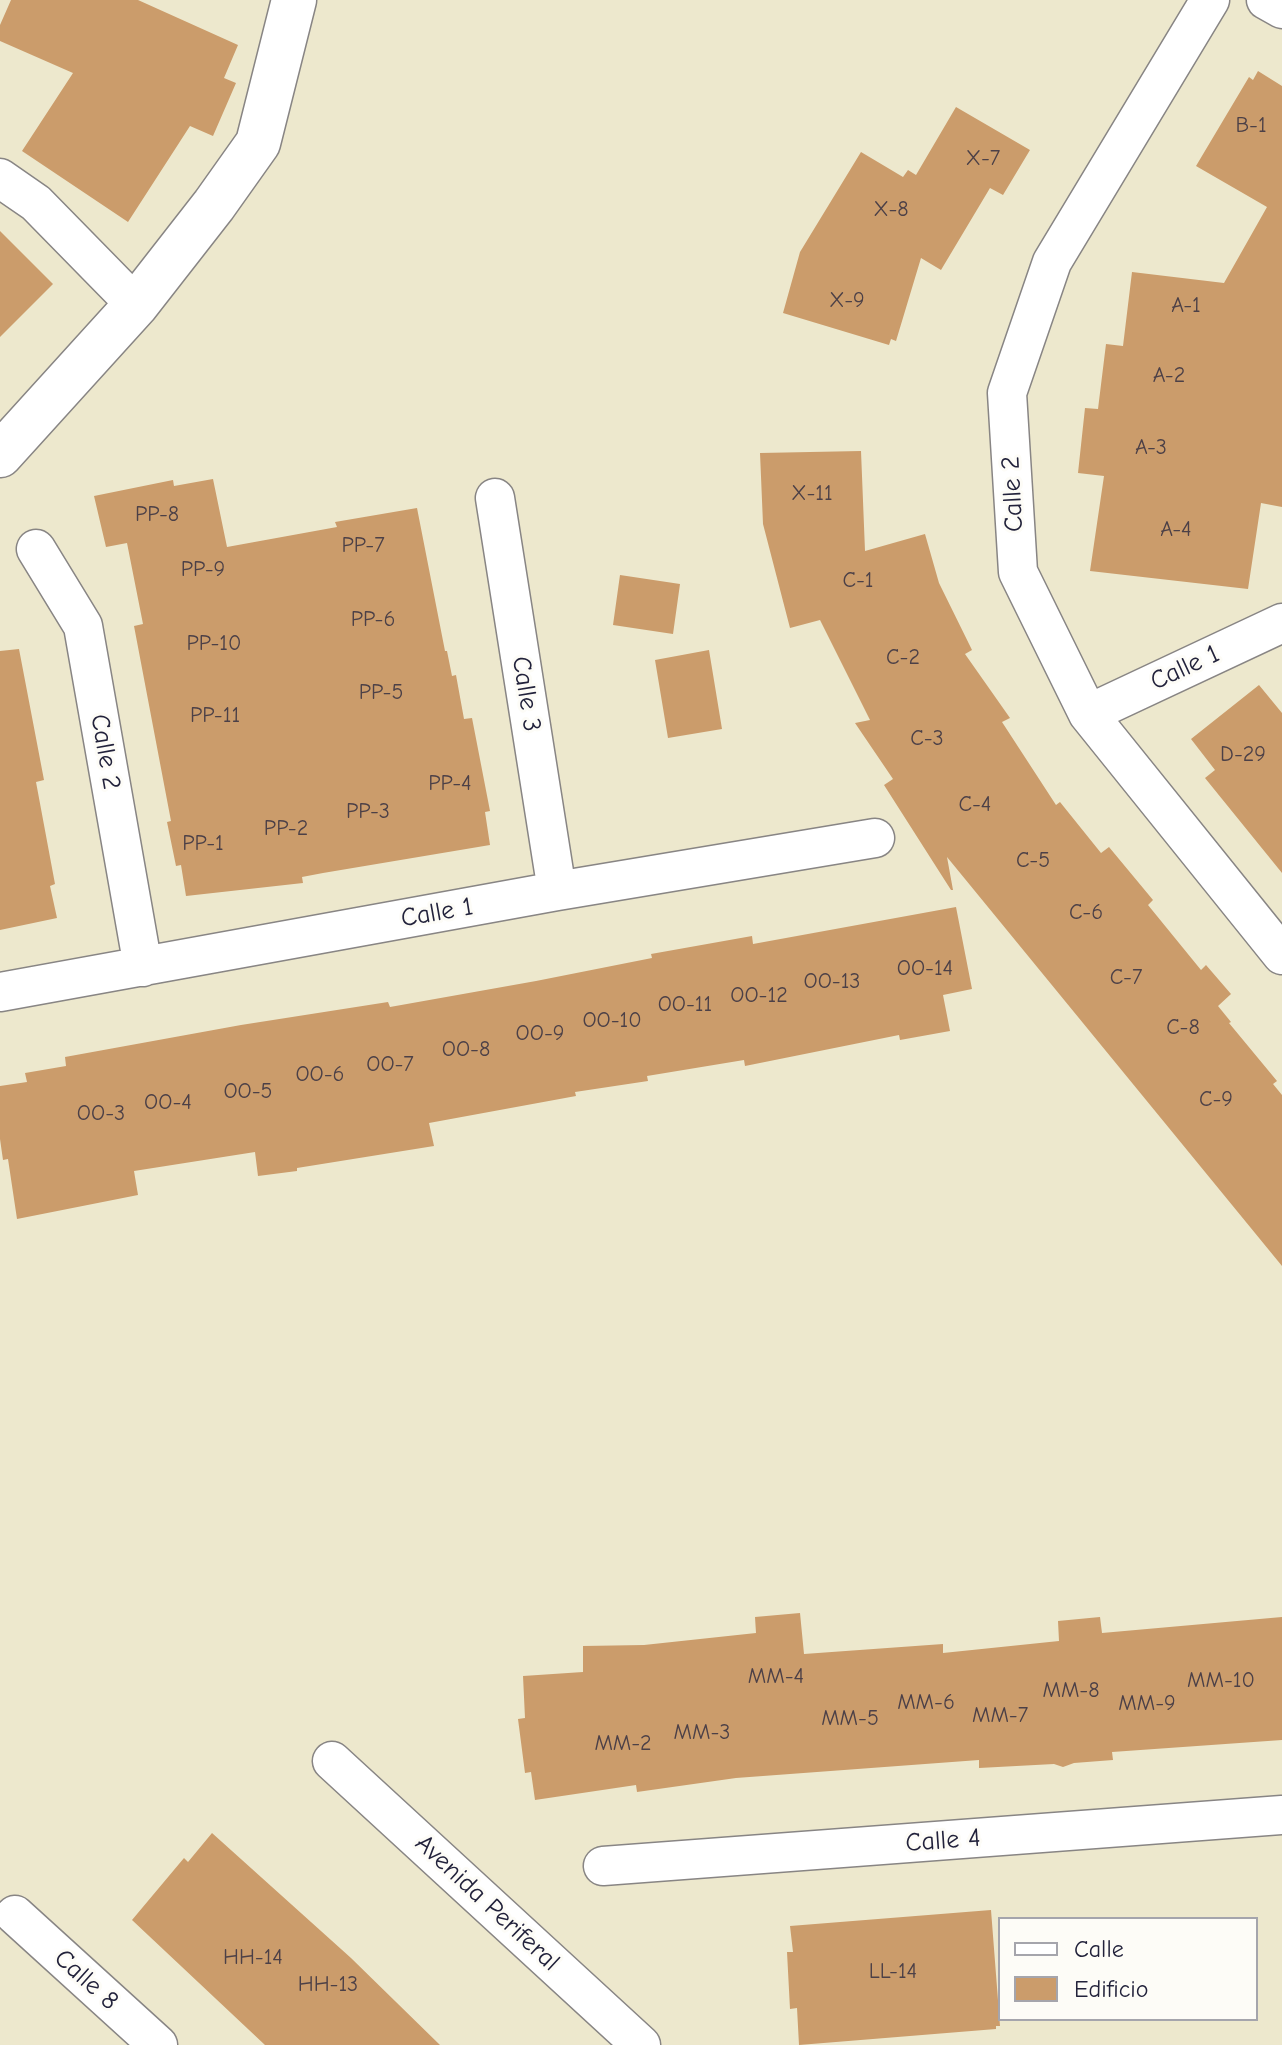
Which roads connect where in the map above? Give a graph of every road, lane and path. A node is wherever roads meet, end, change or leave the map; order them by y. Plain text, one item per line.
1 (294, 0) edge
2 (1210, 0) edge
3 (1266, 0) edge
4 (1282, 9) edge
5 (0, 178) edge
6 (136, 305) junction
7 (0, 455) edge
8 (495, 498) dead end
9 (36, 549) dead end
10 (1282, 623) edge
11 (1088, 714) junction
12 (875, 838) dead end
13 (557, 891) junction
14 (1282, 955) edge
15 (143, 967) junction
16 (0, 992) edge
17 (332, 1761) dead end
18 (1282, 1815) edge
19 (603, 1866) dead end
20 (15, 1915) dead end
21 (158, 2045) edge
22 (641, 2045) edge

1 - 6 street
2 - 11 street, Calle 2
3 - 4 street
5 - 6 street
6 - 7 street
8 - 13 street, Calle 3
9 - 15 street, Calle 2
10 - 11 street, Calle 1
11 - 14 street, Calle 2
12 - 13 street, Calle 1
13 - 15 street, Calle 1
15 - 16 street, Calle 1
17 - 22 street, Avenida Periferal
18 - 19 street, Calle 4
20 - 21 street, Calle 8

